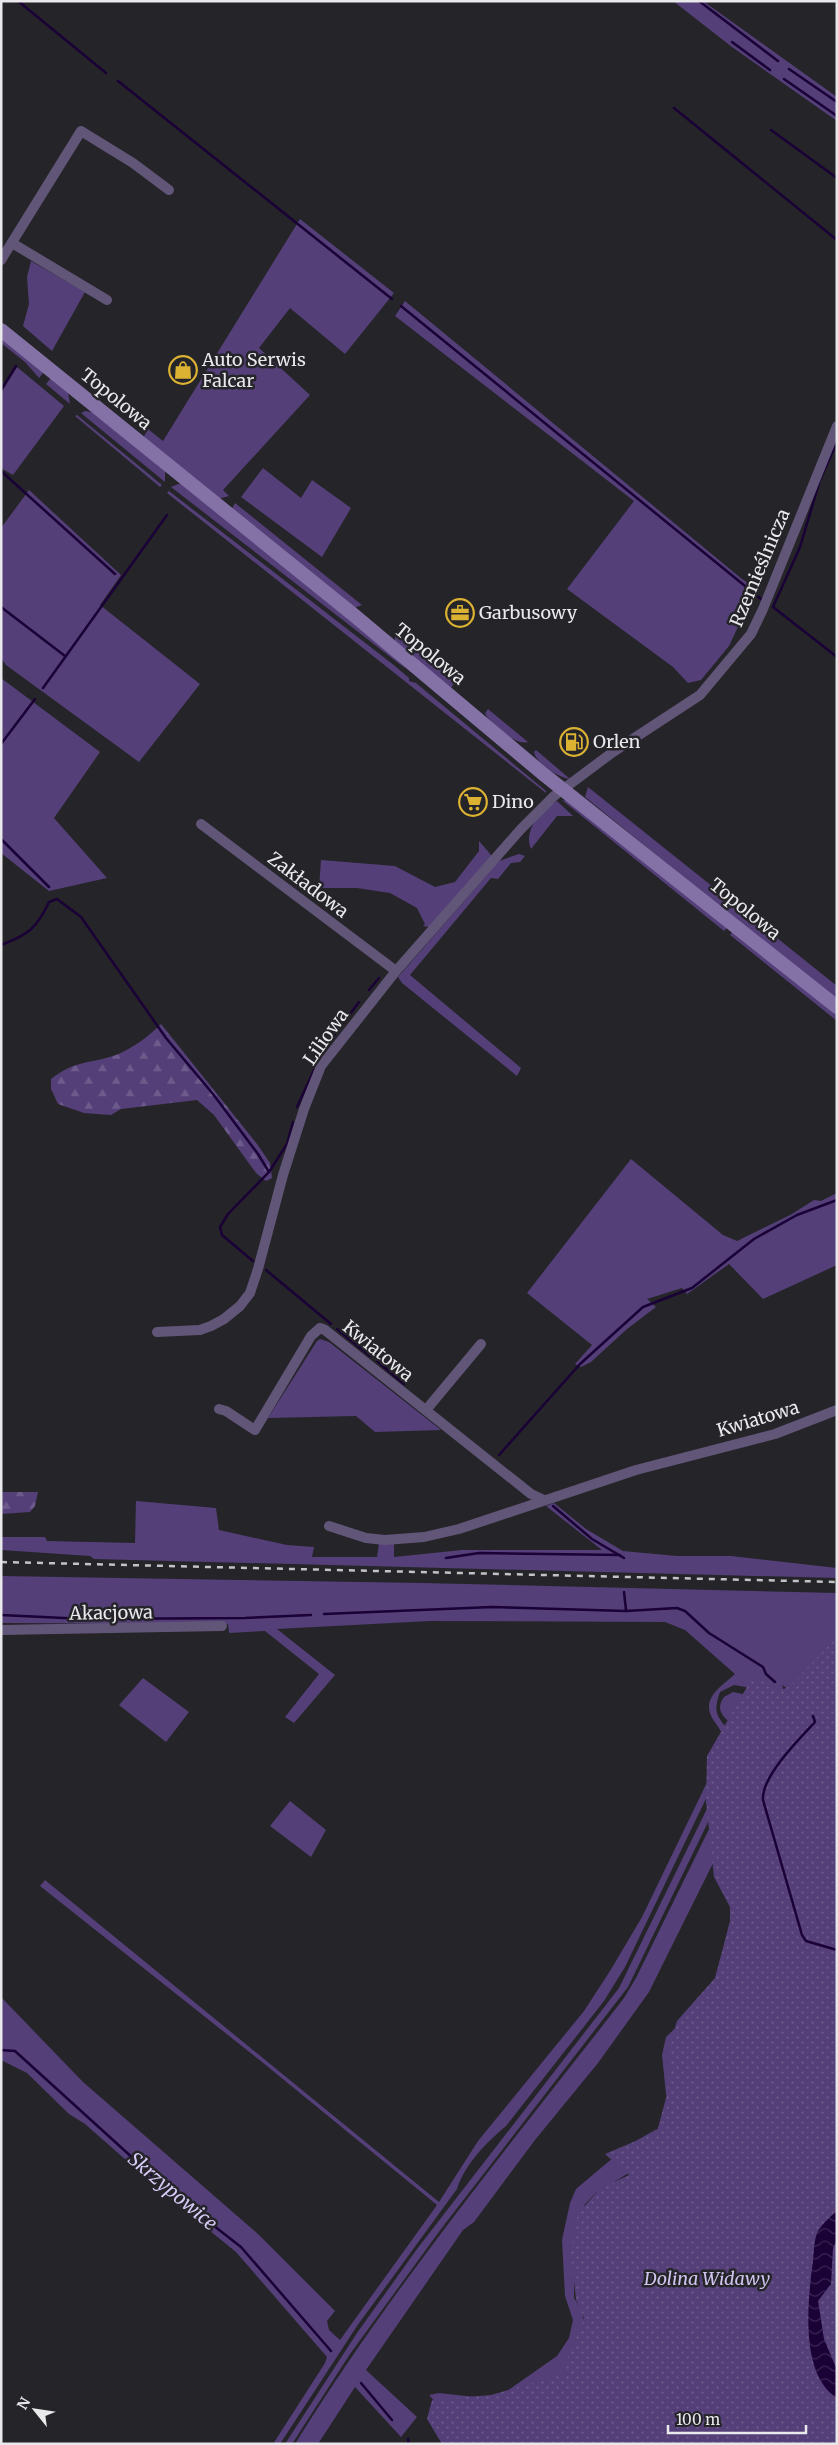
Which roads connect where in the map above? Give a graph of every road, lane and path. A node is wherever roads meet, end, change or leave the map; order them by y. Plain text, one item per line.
1 (169, 190) dead end
2 (12, 243) junction
3 (1, 260) edge
4 (106, 300) dead end
5 (1, 330) edge
6 (837, 426) edge
7 (563, 789) junction
8 (201, 824) dead end
9 (396, 971) junction
10 (837, 1007) edge
11 (157, 1332) dead end
12 (481, 1344) dead end
13 (219, 1409) dead end
14 (426, 1410) junction
15 (837, 1410) edge
16 (544, 1500) junction
17 (329, 1526) dead end
18 (222, 1626) dead end
19 (1, 1630) edge

1 - 2 street
2 - 3 street
2 - 4 street
5 - 7 main road, Topolowa
6 - 7 street, Rzemieślnicza
7 - 9 street, Liliowa
7 - 10 main road, Topolowa
8 - 9 street, Zakładowa
9 - 11 street, Liliowa
12 - 14 street
13 - 14 street, Kwiatowa
14 - 16 street, Kwiatowa
15 - 16 street, Kwiatowa
16 - 17 street, Kwiatowa
18 - 19 street, Akacjowa

